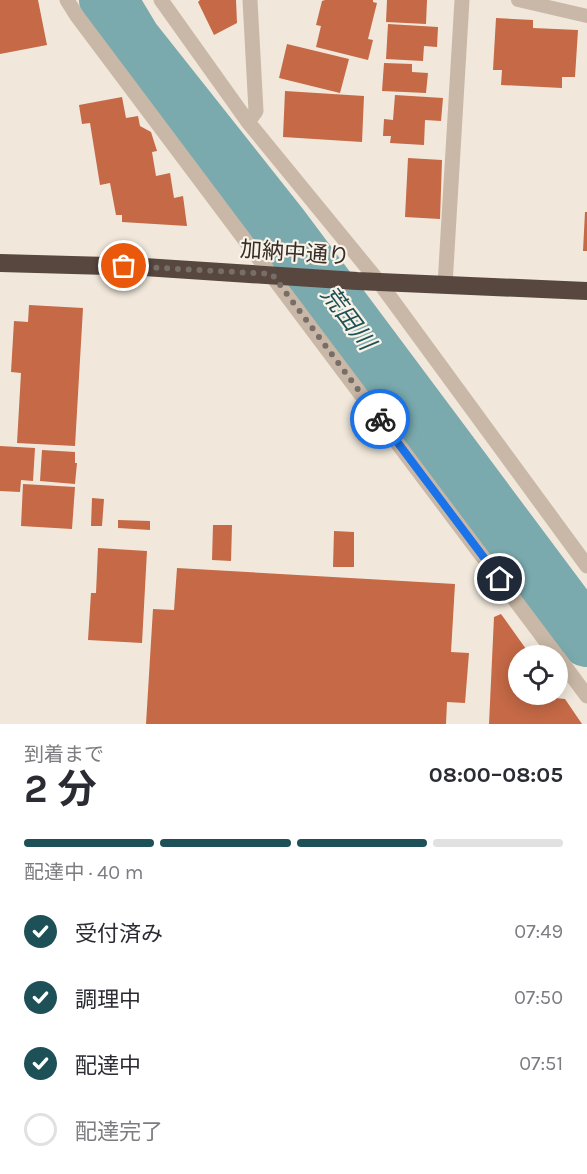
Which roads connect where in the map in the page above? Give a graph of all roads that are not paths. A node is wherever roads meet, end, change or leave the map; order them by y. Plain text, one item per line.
1 (67, 0) edge
2 (161, 0) edge
3 (250, 0) edge
4 (462, 0) edge
5 (518, 0) edge
6 (587, 16) edge
7 (248, 122) junction
8 (0, 263) edge
9 (280, 275) junction
10 (379, 282) junction
11 (445, 285) junction
12 (587, 291) edge
13 (587, 566) edge
14 (549, 645) edge
15 (568, 671) edge
16 (587, 696) edge

1 - 9 street
2 - 7 street
3 - 7 street
4 - 11 street
5 - 6 lane
7 - 10 street
8 - 9 highway, 加納中通り
9 - 10 highway, 加納中通り
9 - 14 street
10 - 11 highway, 加納中通り
10 - 13 street
11 - 12 highway, 加納中通り
15 - 16 street

